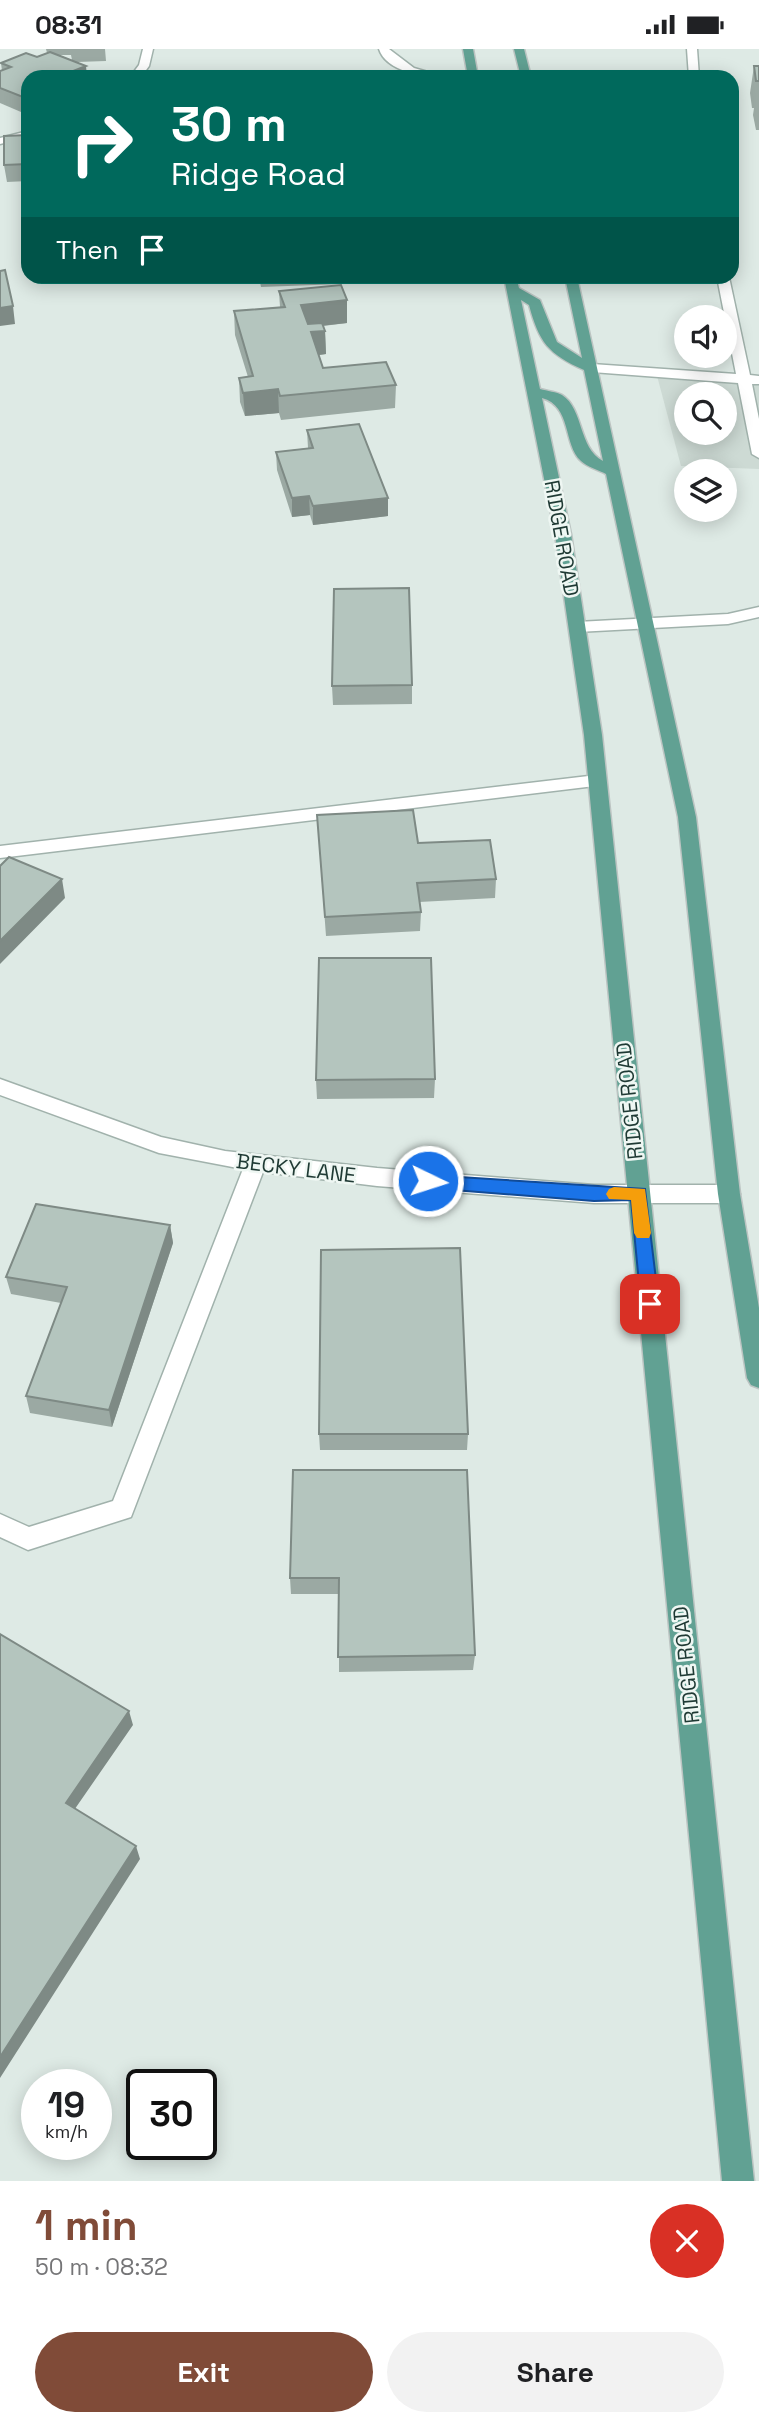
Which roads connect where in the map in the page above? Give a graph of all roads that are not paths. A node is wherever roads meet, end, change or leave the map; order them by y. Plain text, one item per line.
1 (148, 49) edge
2 (384, 49) edge
3 (468, 49) edge
4 (519, 49) edge
5 (692, 49) edge
6 (141, 70) edge
7 (410, 70) edge
8 (472, 70) edge
9 (524, 70) edge
10 (694, 70) edge
11 (21, 136) edge
12 (0, 141) edge
13 (512, 284) edge
14 (513, 284) edge
15 (573, 284) edge
16 (725, 284) edge
17 (592, 368) junction
18 (752, 380) edge
19 (534, 392) junction
20 (759, 454) edge
21 (615, 473) junction
22 (759, 612) edge
23 (647, 625) junction
24 (577, 627) junction
25 (597, 781) junction
26 (0, 852) edge
27 (0, 1087) edge
28 (256, 1163) junction
29 (639, 1194) junction
30 (729, 1194) junction
31 (759, 1378) edge
32 (0, 1525) edge
33 (738, 2181) edge

1 - 6 street
2 - 7 street
3 - 8 main road
4 - 9 main road
5 - 10 street
11 - 12 street
13 - 19 main road, RIDGE ROAD
14 - 17 main road
15 - 17 main road
16 - 18 street
17 - 18 street
17 - 21 main road
18 - 20 street
19 - 21 main road
19 - 24 main road, RIDGE ROAD
21 - 23 main road
22 - 23 street
23 - 24 street
23 - 30 main road
24 - 25 main road, RIDGE ROAD
25 - 26 street
25 - 29 main road, RIDGE ROAD
27 - 28 street, BECKY LANE
28 - 29 street, BECKY LANE
28 - 32 street
29 - 30 street, BECKY LANE
29 - 33 main road, RIDGE ROAD
30 - 31 main road

